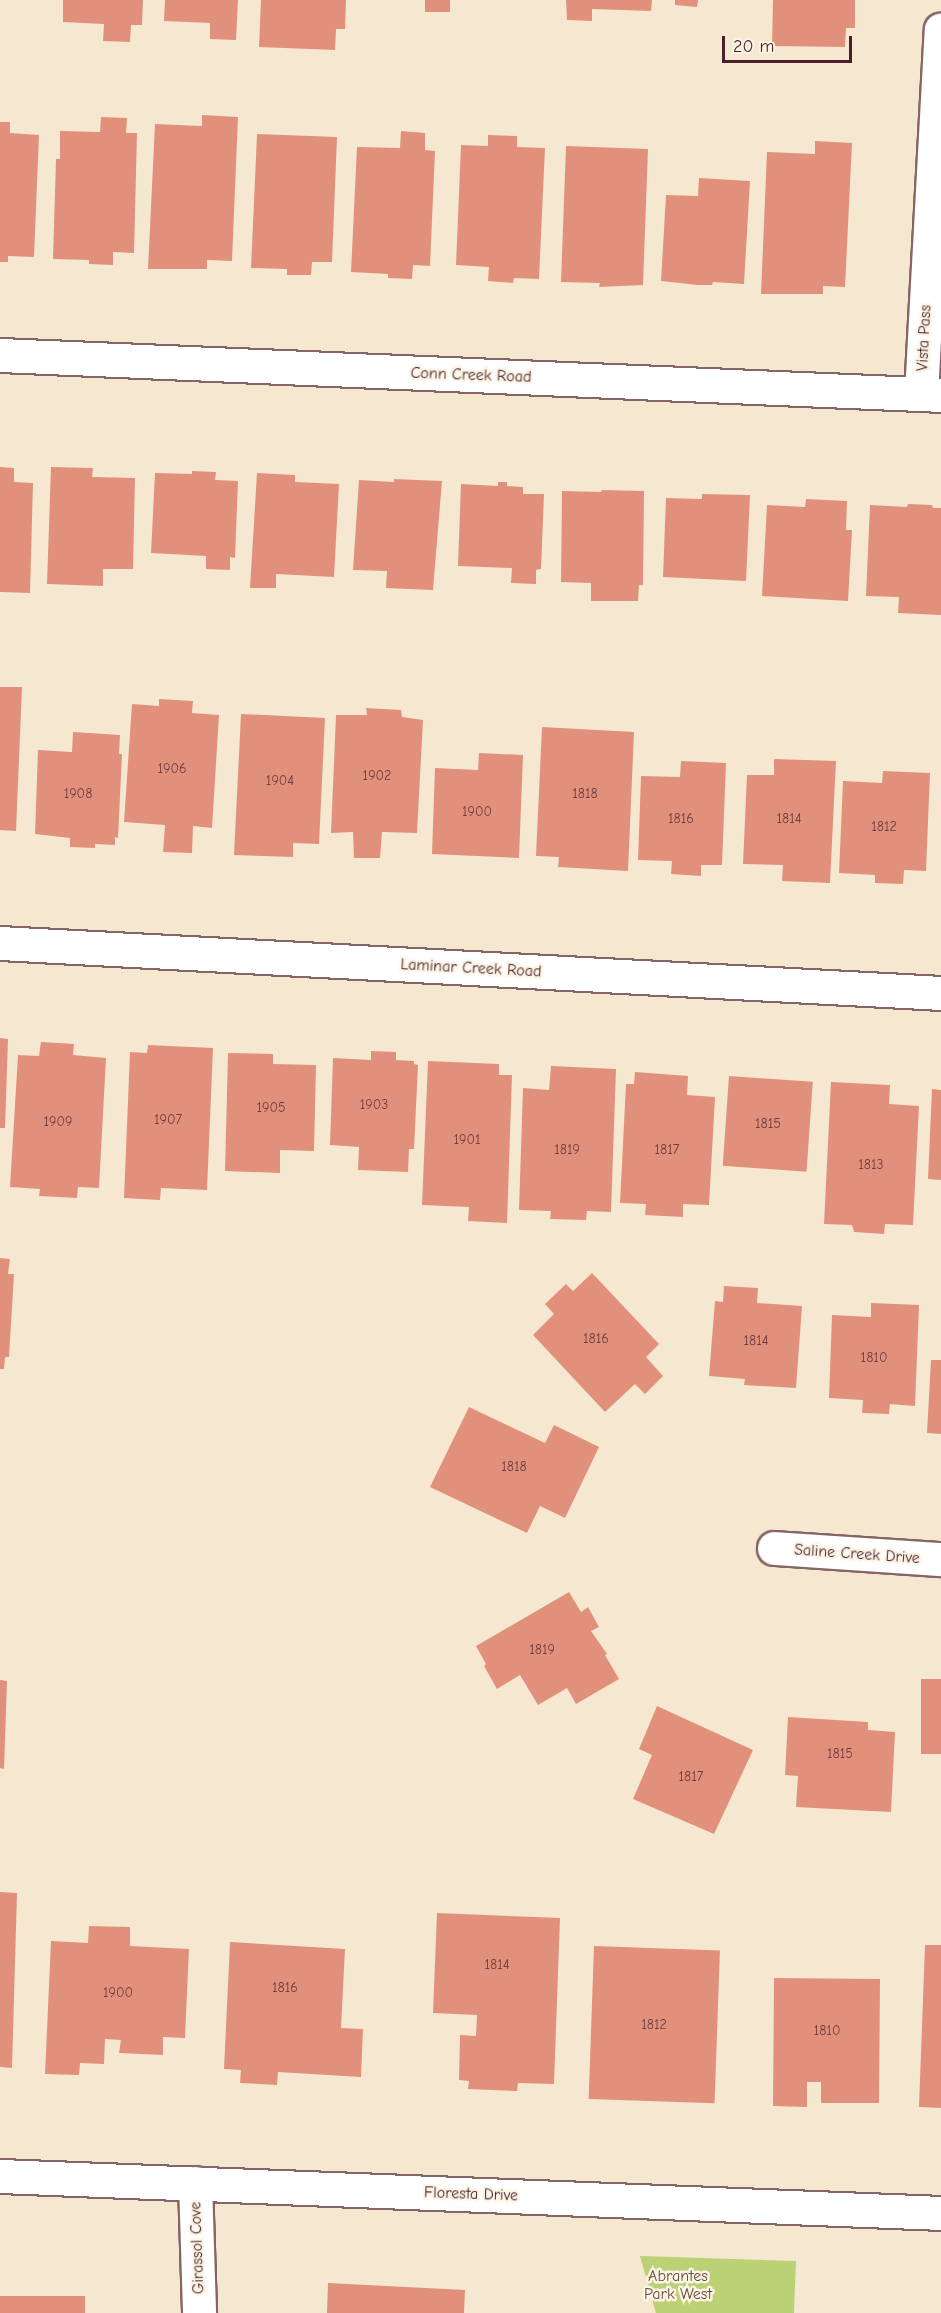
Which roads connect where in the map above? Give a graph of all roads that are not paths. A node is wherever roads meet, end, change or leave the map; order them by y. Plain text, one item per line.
1 (941, 30) edge
2 (0, 355) edge
3 (931, 395) edge
4 (0, 943) edge
5 (941, 993) edge
6 (774, 1548) dead end
7 (941, 1559) edge
8 (0, 2176) edge
9 (195, 2183) junction
10 (941, 2213) edge
11 (199, 2313) edge

1 - 3 street, Vista Pass
2 - 3 street, Conn Creek Road
4 - 5 street, Laminar Creek Road
6 - 7 street, Saline Creek Drive
8 - 9 street, Floresta Drive
9 - 10 street, Floresta Drive
9 - 11 street, Girassol Cove

